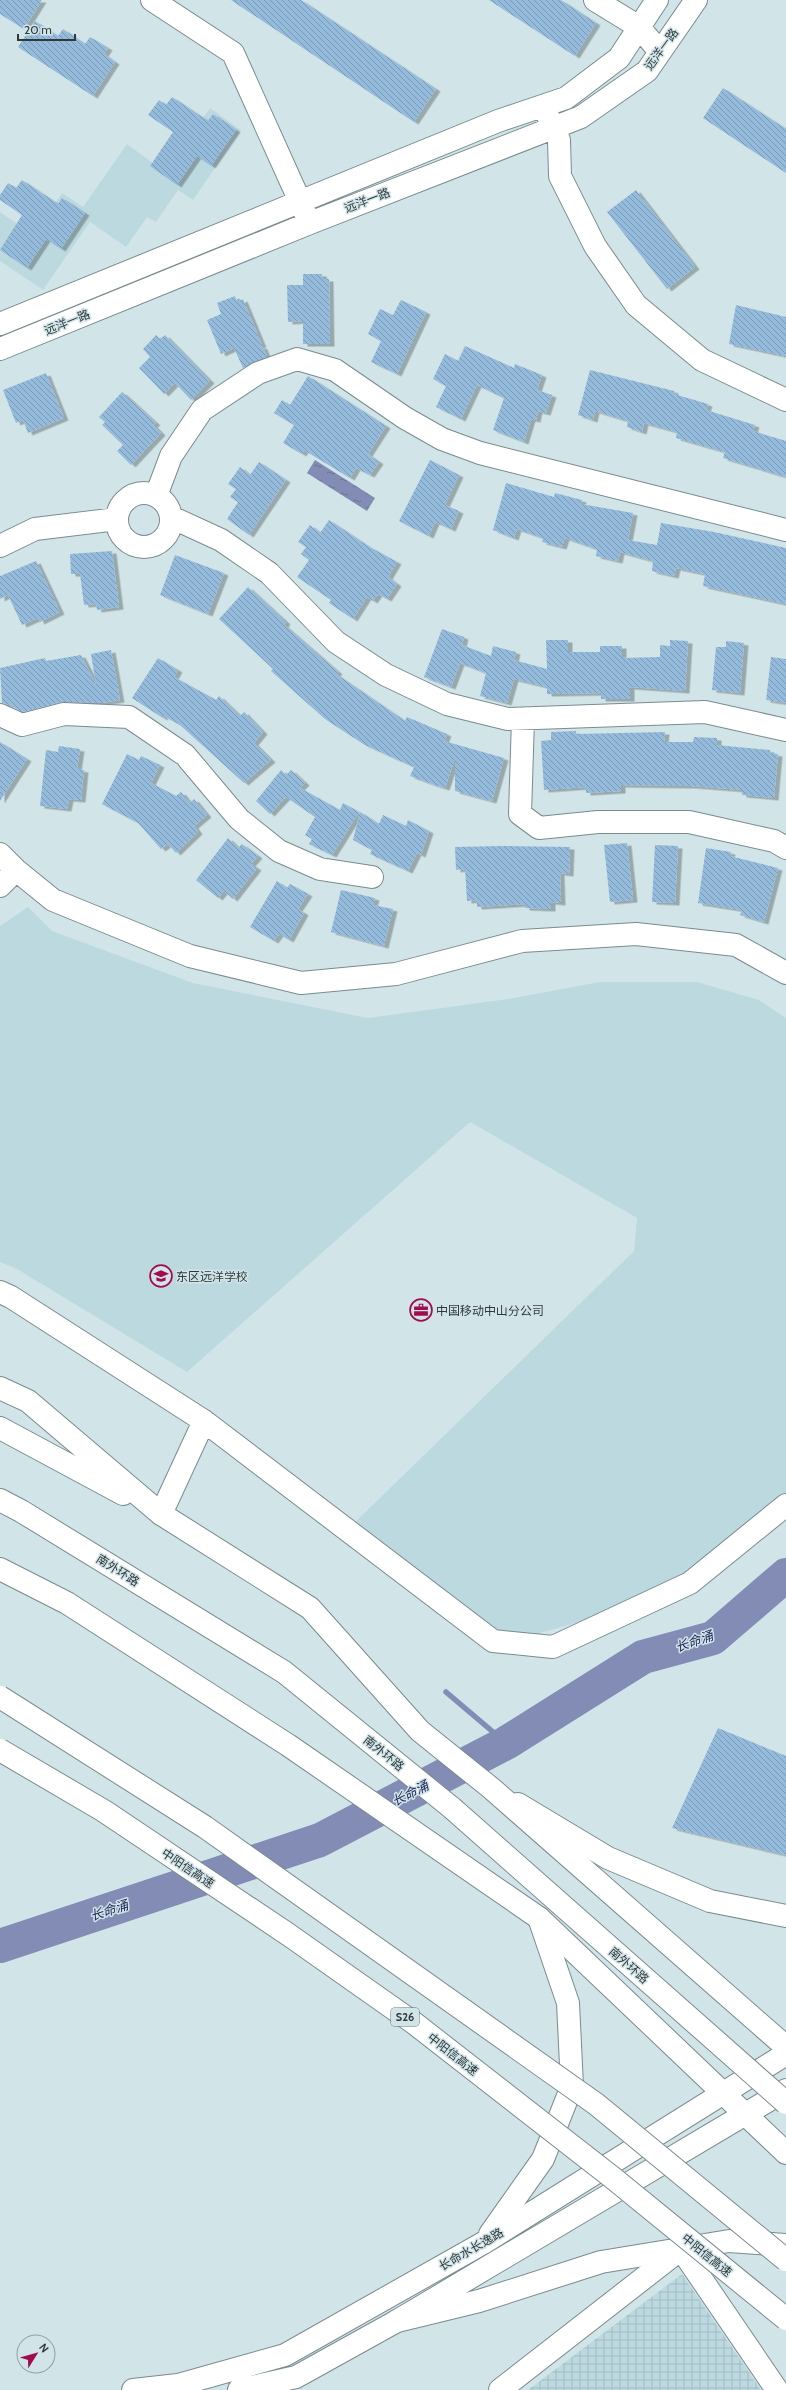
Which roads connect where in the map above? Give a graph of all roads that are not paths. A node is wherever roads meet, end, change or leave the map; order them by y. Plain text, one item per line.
1 (152, 0) edge
2 (595, 0) edge
3 (657, 0) edge
4 (696, 0) edge
5 (639, 27) junction
6 (660, 52) junction
7 (544, 106) junction
8 (556, 134) junction
9 (300, 202) junction
10 (310, 223) junction
11 (0, 324) edge
12 (0, 349) edge
13 (786, 400) edge
14 (156, 496) junction
15 (171, 517) junction
16 (117, 519) junction
17 (786, 530) edge
18 (0, 546) edge
19 (0, 715) edge
20 (523, 719) junction
21 (786, 730) edge
22 (786, 848) edge
23 (0, 854) edge
24 (16, 870) junction
25 (372, 877) dead end
26 (0, 886) edge
27 (786, 973) edge
28 (0, 1292) edge
29 (0, 1388) edge
30 (204, 1421) junction
31 (0, 1428) edge
32 (0, 1500) edge
33 (786, 1505) edge
34 (161, 1514) junction
35 (0, 1569) edge
36 (0, 1697) edge
37 (0, 1750) edge
38 (491, 1788) junction
39 (786, 1916) edge
40 (539, 1918) junction
41 (786, 2047) edge
42 (786, 2054) edge
43 (786, 2090) edge
44 (723, 2093) junction
45 (786, 2104) edge
46 (746, 2115) junction
47 (786, 2153) edge
48 (485, 2242) junction
49 (786, 2245) edge
50 (680, 2249) junction
51 (786, 2260) edge
52 (786, 2319) edge
53 (397, 2321) junction
54 (296, 2383) edge
55 (502, 2389) edge
56 (133, 2390) edge
57 (239, 2390) edge
58 (777, 2390) edge

1 - 9 main road
2 - 5 main road
3 - 5 main road
4 - 6 main road, 远洋一路
5 - 6 main road
5 - 7 main road, 远洋一路
6 - 8 main road, 远洋一路
7 - 8 main road
7 - 9 main road, 远洋一路
8 - 10 main road, 远洋一路
8 - 13 main road
9 - 10 main road
9 - 11 main road, 远洋一路
10 - 12 main road, 远洋一路
14 - 15 main road
14 - 16 main road
14 - 17 main road
15 - 16 main road
15 - 20 main road
16 - 18 main road
19 - 25 main road
20 - 21 main road
20 - 22 main road
23 - 24 main road
24 - 26 main road
24 - 27 main road
28 - 30 main road
29 - 34 main road
30 - 33 main road
30 - 34 main road
31 - 34 main road
32 - 45 main road, 南外环路, bridge
34 - 38 main road
35 - 40 main road
36 - 51 main road, bridge
37 - 52 main road, 中阳信高速 / S26, bridge
38 - 39 main road
38 - 41 main road
40 - 44 main road
40 - 48 main road
42 - 44 main road, 长命水长逸路
43 - 46 main road, 长命水长逸路
44 - 46 main road
44 - 48 main road, 长命水长逸路
46 - 47 main road
46 - 53 main road, 长命水长逸路
48 - 56 main road, 长命水长逸路
49 - 50 main road
50 - 53 main road
50 - 55 main road
50 - 58 main road
53 - 54 main road, 长命水长逸路
54 - 57 main road, 长命水长逸路

